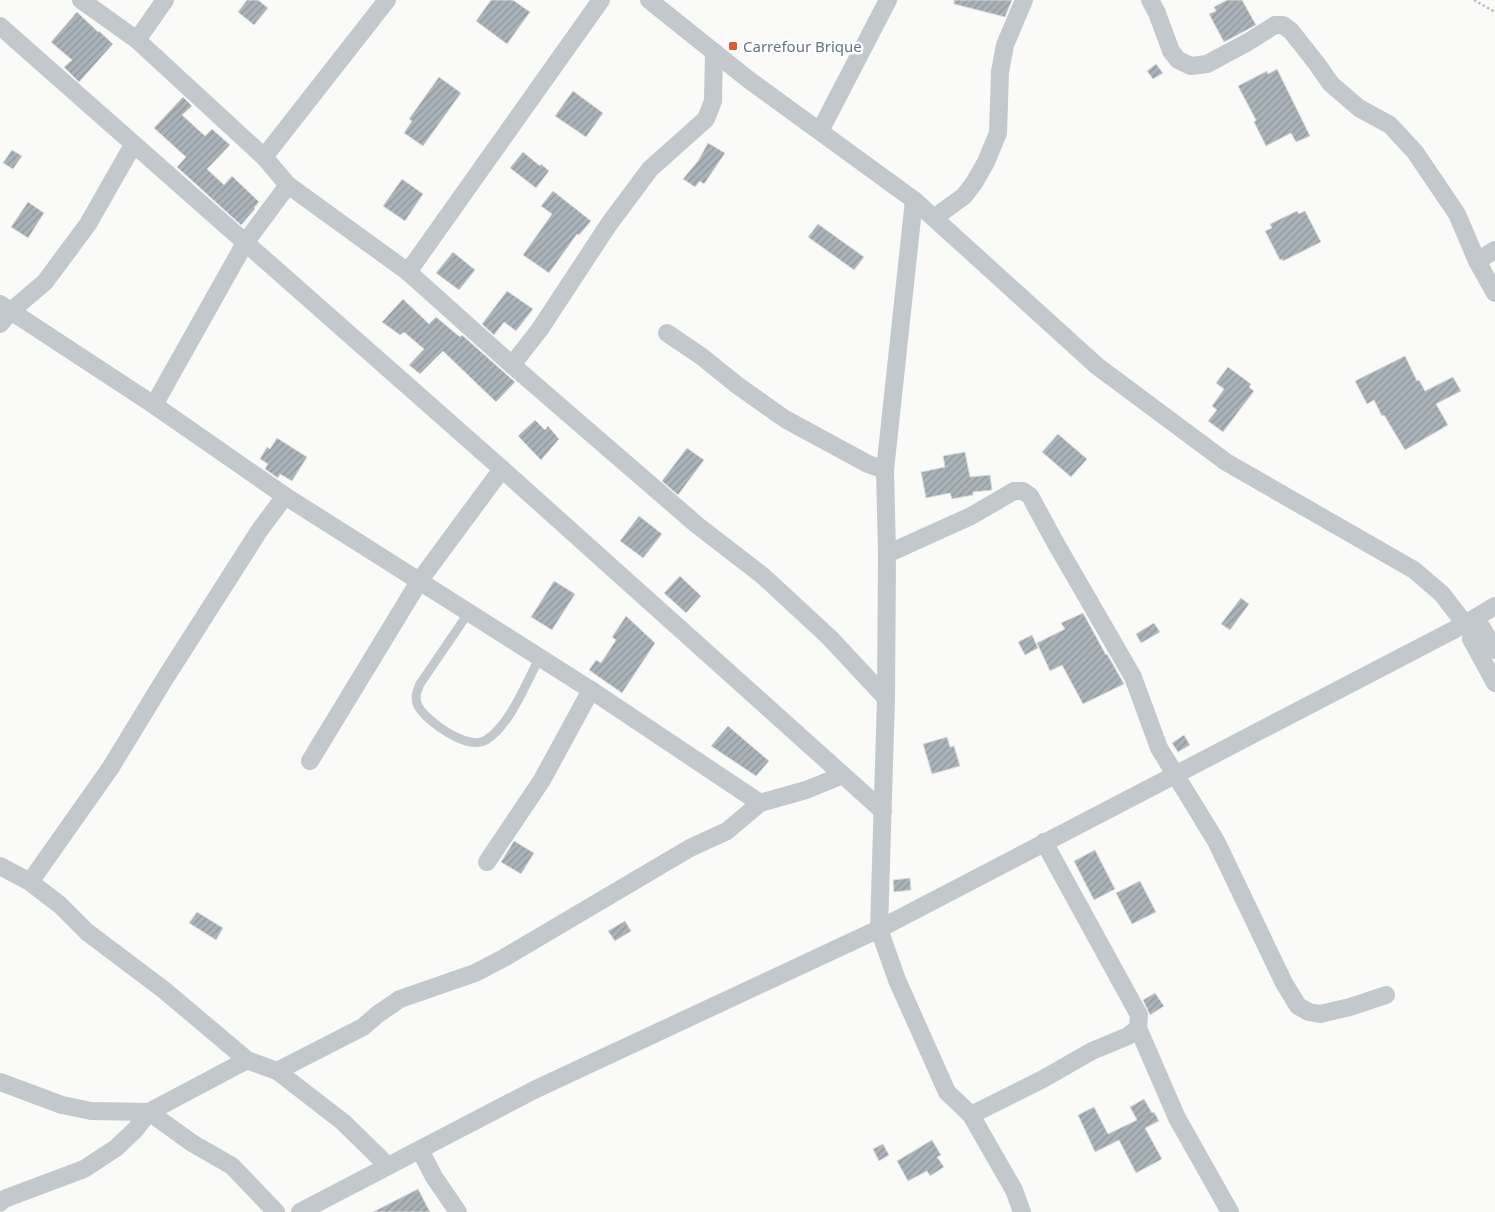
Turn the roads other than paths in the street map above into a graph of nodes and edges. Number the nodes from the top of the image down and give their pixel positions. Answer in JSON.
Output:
{"nodes":[{"id":1,"x":81,"y":0,"type":"edge"},
{"id":2,"x":166,"y":0,"type":"edge"},
{"id":3,"x":387,"y":0,"type":"edge"},
{"id":4,"x":601,"y":0,"type":"edge"},
{"id":5,"x":649,"y":0,"type":"edge"},
{"id":6,"x":888,"y":0,"type":"edge"},
{"id":7,"x":1024,"y":0,"type":"edge"},
{"id":8,"x":1150,"y":0,"type":"edge"},
{"id":9,"x":0,"y":26,"type":"edge"},
{"id":10,"x":138,"y":40,"type":"junction"},
{"id":11,"x":714,"y":52,"type":"junction"},
{"id":12,"x":820,"y":131,"type":"junction"},
{"id":13,"x":133,"y":145,"type":"junction"},
{"id":14,"x":264,"y":157,"type":"junction"},
{"id":15,"x":288,"y":185,"type":"junction"},
{"id":16,"x":914,"y":200,"type":"junction"},
{"id":17,"x":934,"y":218,"type":"junction"},
{"id":18,"x":245,"y":243,"type":"junction"},
{"id":19,"x":1495,"y":250,"type":"edge"},
{"id":20,"x":1477,"y":261,"type":"junction"},
{"id":21,"x":408,"y":272,"type":"junction"},
{"id":22,"x":1495,"y":293,"type":"edge"},
{"id":23,"x":4,"y":313,"type":"edge"},
{"id":24,"x":667,"y":333,"type":"dead end"},
{"id":25,"x":512,"y":365,"type":"junction"},
{"id":26,"x":154,"y":405,"type":"junction"},
{"id":27,"x":502,"y":469,"type":"junction"},
{"id":28,"x":886,"y":470,"type":"junction"},
{"id":29,"x":285,"y":496,"type":"junction"},
{"id":30,"x":887,"y":554,"type":"junction"},
{"id":31,"x":420,"y":580,"type":"junction"},
{"id":32,"x":1495,"y":606,"type":"edge"},
{"id":33,"x":469,"y":612,"type":"junction"},
{"id":34,"x":1474,"y":624,"type":"junction"},
{"id":35,"x":1495,"y":650,"type":"edge"},
{"id":36,"x":540,"y":657,"type":"junction"},
{"id":37,"x":1495,"y":683,"type":"edge"},
{"id":38,"x":591,"y":690,"type":"junction"},
{"id":39,"x":886,"y":698,"type":"junction"},
{"id":40,"x":310,"y":761,"type":"dead end"},
{"id":41,"x":1174,"y":774,"type":"junction"},
{"id":42,"x":843,"y":775,"type":"junction"},
{"id":43,"x":760,"y":803,"type":"junction"},
{"id":44,"x":883,"y":810,"type":"junction"},
{"id":45,"x":1044,"y":842,"type":"junction"},
{"id":46,"x":487,"y":862,"type":"dead end"},
{"id":47,"x":0,"y":866,"type":"edge"},
{"id":48,"x":30,"y":882,"type":"junction"},
{"id":49,"x":879,"y":929,"type":"junction"},
{"id":50,"x":1386,"y":995,"type":"dead end"},
{"id":51,"x":1138,"y":1028,"type":"junction"},
{"id":52,"x":247,"y":1060,"type":"junction"},
{"id":53,"x":277,"y":1071,"type":"junction"},
{"id":54,"x":0,"y":1082,"type":"edge"},
{"id":55,"x":150,"y":1112,"type":"junction"},
{"id":56,"x":971,"y":1115,"type":"junction"},
{"id":57,"x":420,"y":1150,"type":"junction"},
{"id":58,"x":388,"y":1166,"type":"junction"},
{"id":59,"x":1,"y":1200,"type":"edge"},
{"id":60,"x":276,"y":1212,"type":"edge"},
{"id":61,"x":300,"y":1212,"type":"edge"},
{"id":62,"x":458,"y":1212,"type":"edge"},
{"id":63,"x":1022,"y":1212,"type":"edge"},
{"id":64,"x":1230,"y":1212,"type":"edge"}],
"edges":[{"from":1,"to":10,"type":"street"},
{"from":2,"to":10,"type":"street"},
{"from":3,"to":14,"type":"street"},
{"from":4,"to":21,"type":"street"},
{"from":5,"to":11,"type":"street"},
{"from":6,"to":12,"type":"street"},
{"from":7,"to":17,"type":"street"},
{"from":8,"to":20,"type":"street"},
{"from":9,"to":13,"type":"street"},
{"from":10,"to":14,"type":"street"},
{"from":11,"to":12,"type":"street"},
{"from":11,"to":25,"type":"street"},
{"from":12,"to":16,"type":"street"},
{"from":13,"to":18,"type":"street"},
{"from":13,"to":23,"type":"street"},
{"from":14,"to":15,"type":"street"},
{"from":15,"to":18,"type":"street"},
{"from":15,"to":21,"type":"street"},
{"from":16,"to":17,"type":"street"},
{"from":16,"to":28,"type":"street"},
{"from":17,"to":34,"type":"street"},
{"from":18,"to":26,"type":"street"},
{"from":18,"to":27,"type":"street"},
{"from":19,"to":20,"type":"street"},
{"from":20,"to":22,"type":"street"},
{"from":21,"to":25,"type":"street"},
{"from":23,"to":26,"type":"street"},
{"from":24,"to":28,"type":"street"},
{"from":25,"to":39,"type":"street"},
{"from":26,"to":29,"type":"street"},
{"from":27,"to":31,"type":"street"},
{"from":27,"to":42,"type":"street"},
{"from":28,"to":30,"type":"street"},
{"from":29,"to":31,"type":"street"},
{"from":29,"to":48,"type":"street"},
{"from":30,"to":39,"type":"street"},
{"from":30,"to":41,"type":"street"},
{"from":31,"to":33,"type":"street"},
{"from":31,"to":40,"type":"street"},
{"from":32,"to":34,"type":"street"},
{"from":33,"to":36,"type":"street"},
{"from":33,"to":36,"type":"lane"},
{"from":34,"to":35,"type":"street"},
{"from":34,"to":37,"type":"street"},
{"from":34,"to":41,"type":"street"},
{"from":36,"to":38,"type":"street"},
{"from":38,"to":43,"type":"street"},
{"from":38,"to":46,"type":"street"},
{"from":39,"to":44,"type":"street"},
{"from":41,"to":45,"type":"street"},
{"from":41,"to":50,"type":"street"},
{"from":42,"to":43,"type":"street"},
{"from":42,"to":44,"type":"street"},
{"from":43,"to":53,"type":"street"},
{"from":44,"to":49,"type":"street"},
{"from":45,"to":49,"type":"street"},
{"from":45,"to":51,"type":"street"},
{"from":47,"to":48,"type":"street"},
{"from":48,"to":52,"type":"street"},
{"from":49,"to":56,"type":"street"},
{"from":49,"to":57,"type":"street"},
{"from":51,"to":56,"type":"street"},
{"from":51,"to":64,"type":"street"},
{"from":52,"to":53,"type":"street"},
{"from":52,"to":55,"type":"street"},
{"from":53,"to":58,"type":"street"},
{"from":54,"to":55,"type":"street"},
{"from":55,"to":59,"type":"street"},
{"from":55,"to":60,"type":"street"},
{"from":56,"to":63,"type":"street"},
{"from":57,"to":58,"type":"street"},
{"from":57,"to":62,"type":"street"},
{"from":58,"to":61,"type":"street"}]}
